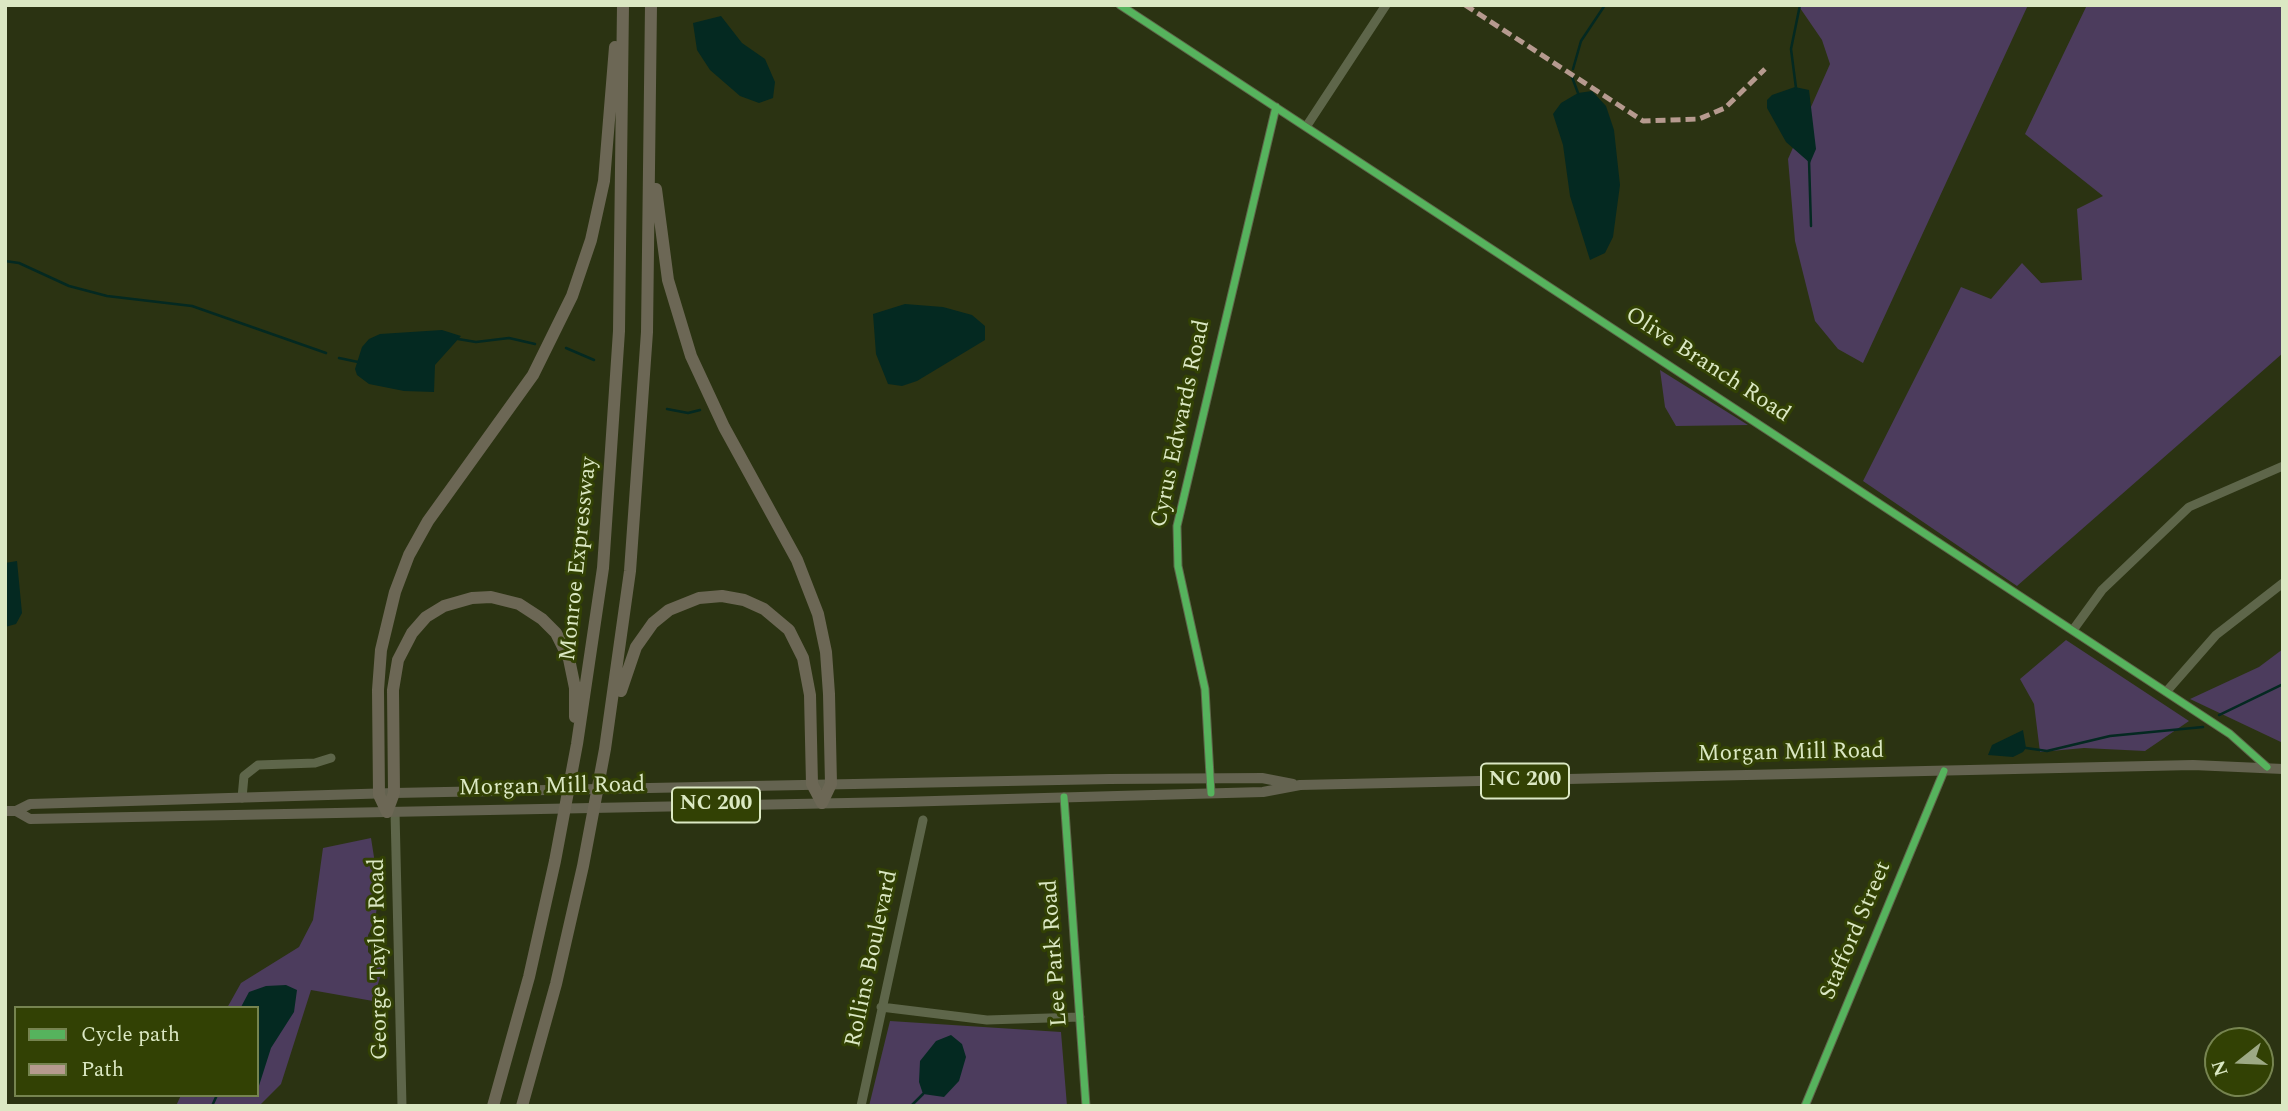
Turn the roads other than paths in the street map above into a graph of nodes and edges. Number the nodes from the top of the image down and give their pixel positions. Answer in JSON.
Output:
{"nodes":[{"id":1,"x":621,"y":5,"type":"edge"},
{"id":2,"x":651,"y":5,"type":"edge"},
{"id":3,"x":1120,"y":5,"type":"edge"},
{"id":4,"x":1386,"y":5,"type":"edge"},
{"id":5,"x":650,"y":104,"type":"junction"},
{"id":6,"x":1276,"y":107,"type":"junction"},
{"id":7,"x":1306,"y":127,"type":"junction"},
{"id":8,"x":2283,"y":466,"type":"edge"},
{"id":9,"x":2283,"y":583,"type":"edge"},
{"id":10,"x":2073,"y":630,"type":"junction"},
{"id":11,"x":2166,"y":692,"type":"junction"},
{"id":12,"x":605,"y":749,"type":"junction"},
{"id":13,"x":331,"y":758,"type":"dead end"},
{"id":14,"x":2267,"y":767,"type":"junction"},
{"id":15,"x":2283,"y":769,"type":"edge"},
{"id":16,"x":1944,"y":771,"type":"junction"},
{"id":17,"x":572,"y":773,"type":"junction"},
{"id":18,"x":1210,"y":779,"type":"junction"},
{"id":19,"x":812,"y":784,"type":"junction"},
{"id":20,"x":831,"y":784,"type":"junction"},
{"id":21,"x":1300,"y":785,"type":"junction"},
{"id":22,"x":394,"y":793,"type":"junction"},
{"id":23,"x":1211,"y":793,"type":"junction"},
{"id":24,"x":379,"y":795,"type":"junction"},
{"id":25,"x":1064,"y":797,"type":"junction"},
{"id":26,"x":242,"y":798,"type":"junction"},
{"id":27,"x":822,"y":803,"type":"junction"},
{"id":28,"x":11,"y":811,"type":"edge"},
{"id":29,"x":391,"y":812,"type":"junction"},
{"id":30,"x":923,"y":820,"type":"dead end"},
{"id":31,"x":881,"y":1007,"type":"junction"},
{"id":32,"x":1080,"y":1017,"type":"junction"},
{"id":33,"x":402,"y":1106,"type":"edge"},
{"id":34,"x":493,"y":1106,"type":"edge"},
{"id":35,"x":522,"y":1106,"type":"edge"},
{"id":36,"x":861,"y":1106,"type":"edge"},
{"id":37,"x":1086,"y":1106,"type":"edge"},
{"id":38,"x":1805,"y":1106,"type":"edge"}],
"edges":[{"from":1,"to":17,"type":"highway","name":"Monroe Expressway"},
{"from":1,"to":24,"type":"highway"},
{"from":2,"to":5,"type":"highway"},
{"from":3,"to":6,"type":"street","name":"Olive Branch Road"},
{"from":4,"to":7,"type":"street"},
{"from":5,"to":12,"type":"highway"},
{"from":5,"to":20,"type":"highway"},
{"from":6,"to":7,"type":"street","name":"Olive Branch Road"},
{"from":6,"to":18,"type":"street","name":"Cyrus Edwards Road"},
{"from":7,"to":10,"type":"street","name":"Olive Branch Road"},
{"from":8,"to":10,"type":"street"},
{"from":9,"to":11,"type":"street"},
{"from":10,"to":11,"type":"street","name":"Olive Branch Road"},
{"from":11,"to":14,"type":"street","name":"Olive Branch Road"},
{"from":12,"to":19,"type":"highway"},
{"from":12,"to":35,"type":"highway"},
{"from":13,"to":26,"type":"street"},
{"from":14,"to":15,"type":"main road","name":"Morgan Mill Road","number":"NC 200"},
{"from":14,"to":16,"type":"main road","name":"Morgan Mill Road","number":"NC 200"},
{"from":16,"to":21,"type":"main road","name":"Morgan Mill Road","number":"NC 200"},
{"from":16,"to":38,"type":"street","name":"Stafford Street"},
{"from":17,"to":22,"type":"highway"},
{"from":17,"to":34,"type":"highway","name":"Monroe Expressway"},
{"from":18,"to":20,"type":"main road","name":"Morgan Mill Road","number":"NC 200"},
{"from":18,"to":21,"type":"main road","name":"Morgan Mill Road","number":"NC 200"},
{"from":18,"to":23,"type":"street","name":"Cyrus Edwards Road"},
{"from":19,"to":20,"type":"main road","name":"Morgan Mill Road","number":"NC 200"},
{"from":19,"to":22,"type":"main road","name":"Morgan Mill Road","number":"NC 200"},
{"from":19,"to":27,"type":"highway"},
{"from":20,"to":27,"type":"highway"},
{"from":21,"to":23,"type":"main road","name":"Morgan Mill Road","number":"NC 200"},
{"from":22,"to":24,"type":"main road","name":"Morgan Mill Road","number":"NC 200"},
{"from":22,"to":29,"type":"highway"},
{"from":23,"to":25,"type":"main road","name":"Morgan Mill Road","number":"NC 200"},
{"from":24,"to":26,"type":"main road","name":"Morgan Mill Road","number":"NC 200"},
{"from":24,"to":29,"type":"highway"},
{"from":25,"to":27,"type":"main road","name":"Morgan Mill Road","number":"NC 200"},
{"from":25,"to":32,"type":"street","name":"Lee Park Road"},
{"from":26,"to":28,"type":"main road","name":"Morgan Mill Road","number":"NC 200"},
{"from":27,"to":29,"type":"main road","name":"Morgan Mill Road","number":"NC 200"},
{"from":28,"to":29,"type":"main road","name":"Morgan Mill Road","number":"NC 200"},
{"from":29,"to":33,"type":"street","name":"George Taylor Road"},
{"from":30,"to":31,"type":"street","name":"Rollins Boulevard"},
{"from":31,"to":32,"type":"street"},
{"from":31,"to":36,"type":"street","name":"Rollins Boulevard"},
{"from":32,"to":37,"type":"street","name":"Lee Park Road"}]}
